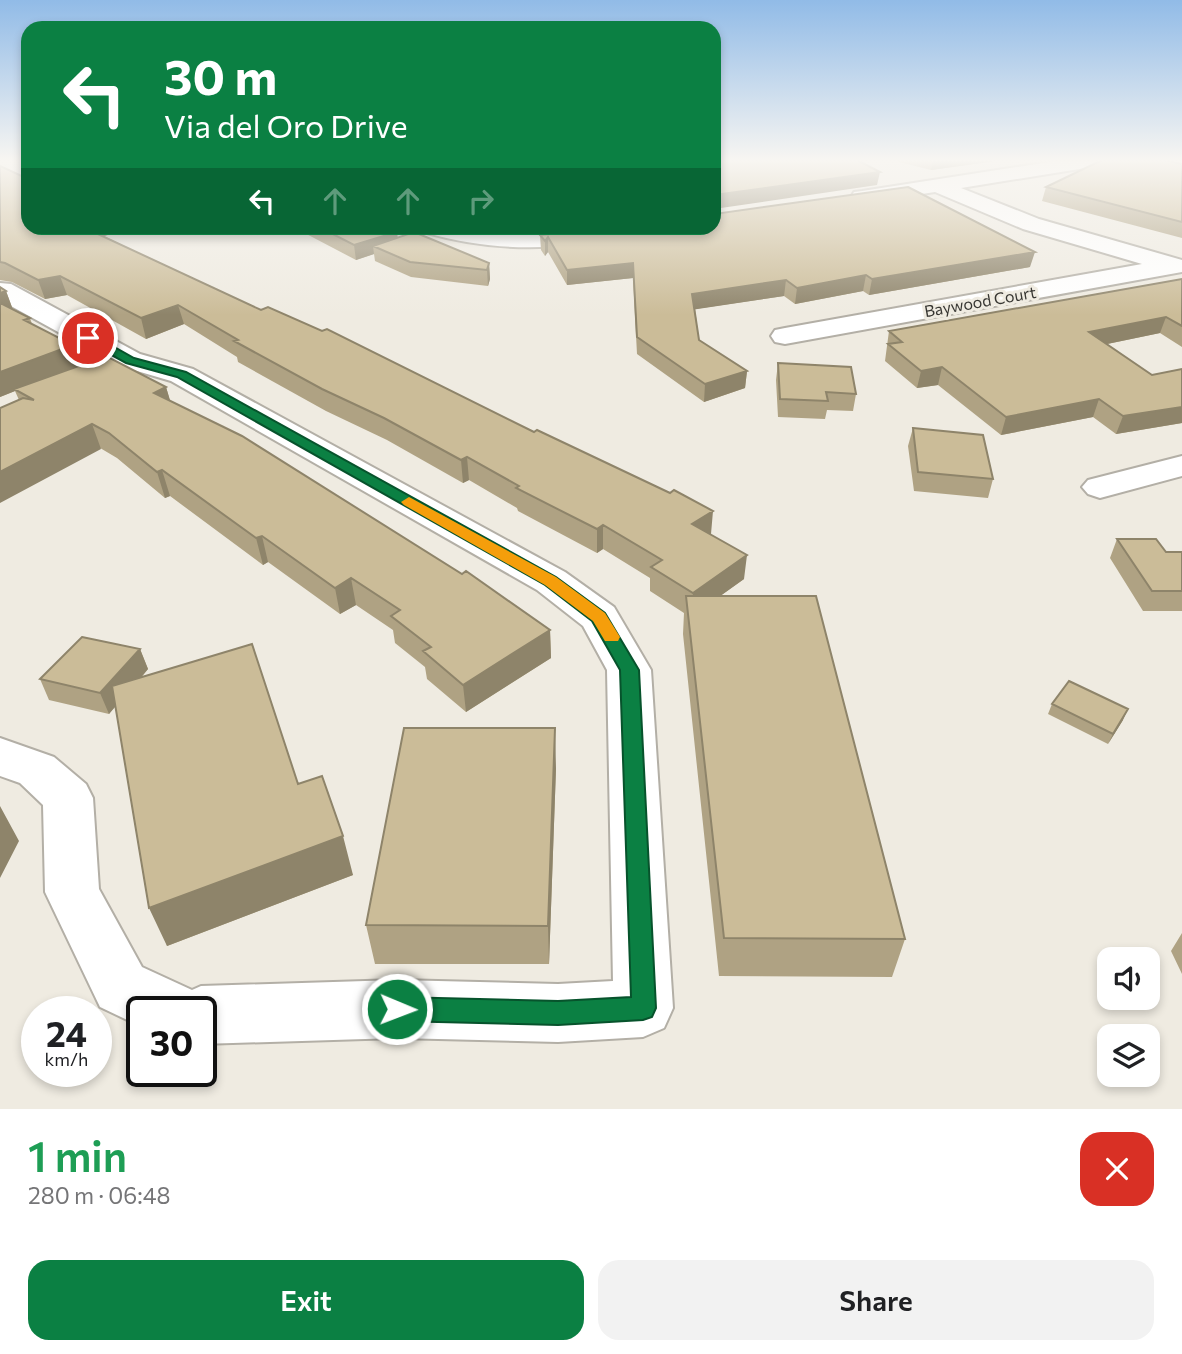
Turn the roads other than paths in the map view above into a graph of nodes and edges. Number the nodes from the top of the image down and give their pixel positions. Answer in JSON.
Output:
{"nodes":[{"id":1,"x":1001,"y":212,"type":"edge"},
{"id":2,"x":460,"y":235,"type":"edge"},
{"id":3,"x":603,"y":235,"type":"edge"},
{"id":4,"x":1179,"y":267,"type":"edge"},
{"id":5,"x":2,"y":290,"type":"edge"},
{"id":6,"x":785,"y":336,"type":"dead end"},
{"id":7,"x":130,"y":360,"type":"junction"},
{"id":8,"x":91,"y":375,"type":"edge"},
{"id":9,"x":1182,"y":466,"type":"edge"},
{"id":10,"x":1100,"y":487,"type":"dead end"},
{"id":11,"x":0,"y":755,"type":"edge"},
{"id":12,"x":140,"y":996,"type":"edge"},
{"id":13,"x":217,"y":1015,"type":"edge"}],
"edges":[{"from":1,"to":4,"type":"street"},
{"from":2,"to":3,"type":"street"},
{"from":4,"to":6,"type":"street","name":"Baywood Court"},
{"from":5,"to":7,"type":"street"},
{"from":7,"to":8,"type":"street"},
{"from":7,"to":13,"type":"street"},
{"from":9,"to":10,"type":"street"},
{"from":11,"to":12,"type":"street"}]}
